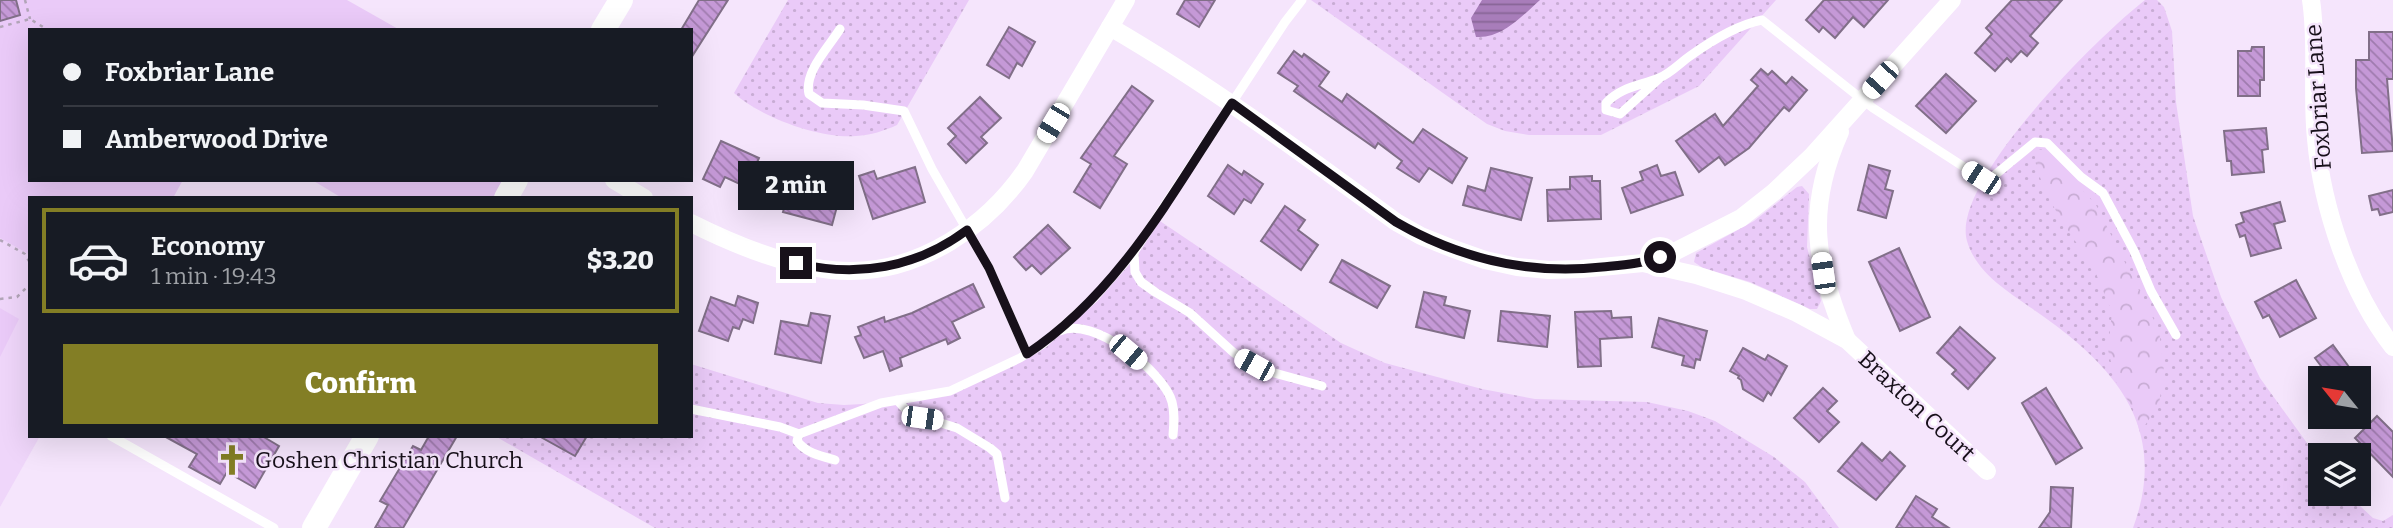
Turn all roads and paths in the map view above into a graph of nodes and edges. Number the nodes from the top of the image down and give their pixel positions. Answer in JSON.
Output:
{"nodes":[{"id":1,"x":25,"y":0,"type":"edge"},
{"id":2,"x":621,"y":0,"type":"edge"},
{"id":3,"x":1126,"y":0,"type":"edge"},
{"id":4,"x":1303,"y":0,"type":"edge"},
{"id":5,"x":1952,"y":0,"type":"edge"},
{"id":6,"x":2311,"y":0,"type":"edge"},
{"id":7,"x":30,"y":19,"type":"junction"},
{"id":8,"x":0,"y":27,"type":"edge"},
{"id":9,"x":1110,"y":27,"type":"junction"},
{"id":10,"x":45,"y":28,"type":"edge"},
{"id":11,"x":604,"y":28,"type":"edge"},
{"id":12,"x":840,"y":29,"type":"dead end"},
{"id":13,"x":1660,"y":78,"type":"junction"},
{"id":14,"x":1862,"y":99,"type":"junction"},
{"id":15,"x":1232,"y":103,"type":"junction"},
{"id":16,"x":1848,"y":115,"type":"junction"},
{"id":17,"x":617,"y":182,"type":"edge"},
{"id":18,"x":641,"y":196,"type":"edge"},
{"id":19,"x":693,"y":224,"type":"edge"},
{"id":20,"x":967,"y":230,"type":"junction"},
{"id":21,"x":0,"y":240,"type":"edge"},
{"id":22,"x":1134,"y":252,"type":"junction"},
{"id":23,"x":28,"y":260,"type":"edge"},
{"id":24,"x":1643,"y":263,"type":"junction"},
{"id":25,"x":28,"y":286,"type":"edge"},
{"id":26,"x":0,"y":299,"type":"edge"},
{"id":27,"x":2176,"y":335,"type":"dead end"},
{"id":28,"x":1052,"y":336,"type":"junction"},
{"id":29,"x":1847,"y":340,"type":"junction"},
{"id":30,"x":2393,"y":347,"type":"edge"},
{"id":31,"x":1027,"y":354,"type":"junction"},
{"id":32,"x":1322,"y":386,"type":"dead end"},
{"id":33,"x":897,"y":400,"type":"junction"},
{"id":34,"x":693,"y":409,"type":"edge"},
{"id":35,"x":799,"y":434,"type":"junction"},
{"id":36,"x":1173,"y":435,"type":"dead end"},
{"id":37,"x":115,"y":438,"type":"edge"},
{"id":38,"x":367,"y":438,"type":"edge"},
{"id":39,"x":835,"y":460,"type":"dead end"},
{"id":40,"x":1987,"y":471,"type":"dead end"},
{"id":41,"x":1005,"y":498,"type":"dead end"},
{"id":42,"x":274,"y":528,"type":"edge"},
{"id":43,"x":314,"y":528,"type":"edge"}],
"edges":[{"from":1,"to":7,"type":"path"},
{"from":2,"to":11,"type":"street"},
{"from":3,"to":9,"type":"street"},
{"from":4,"to":15,"type":"lane"},
{"from":5,"to":14,"type":"street"},
{"from":6,"to":30,"type":"street","name":"Foxbriar Lane"},
{"from":7,"to":8,"type":"path"},
{"from":7,"to":10,"type":"path"},
{"from":9,"to":15,"type":"street"},
{"from":9,"to":20,"type":"street"},
{"from":12,"to":20,"type":"lane"},
{"from":13,"to":13,"type":"lane"},
{"from":13,"to":14,"type":"lane"},
{"from":14,"to":16,"type":"street"},
{"from":14,"to":27,"type":"lane"},
{"from":15,"to":22,"type":"lane"},
{"from":15,"to":24,"type":"street"},
{"from":16,"to":24,"type":"street"},
{"from":16,"to":29,"type":"street","name":"Braxton Court"},
{"from":17,"to":18,"type":"street"},
{"from":19,"to":20,"type":"street"},
{"from":20,"to":31,"type":"lane"},
{"from":21,"to":23,"type":"path"},
{"from":22,"to":28,"type":"lane"},
{"from":22,"to":32,"type":"lane"},
{"from":24,"to":29,"type":"street","name":"Braxton Court"},
{"from":25,"to":26,"type":"path"},
{"from":28,"to":31,"type":"lane"},
{"from":28,"to":36,"type":"lane"},
{"from":29,"to":40,"type":"street","name":"Braxton Court"},
{"from":31,"to":33,"type":"lane"},
{"from":33,"to":35,"type":"lane"},
{"from":33,"to":41,"type":"lane"},
{"from":34,"to":35,"type":"lane"},
{"from":35,"to":39,"type":"lane"},
{"from":37,"to":42,"type":"lane"},
{"from":38,"to":43,"type":"street"}]}
